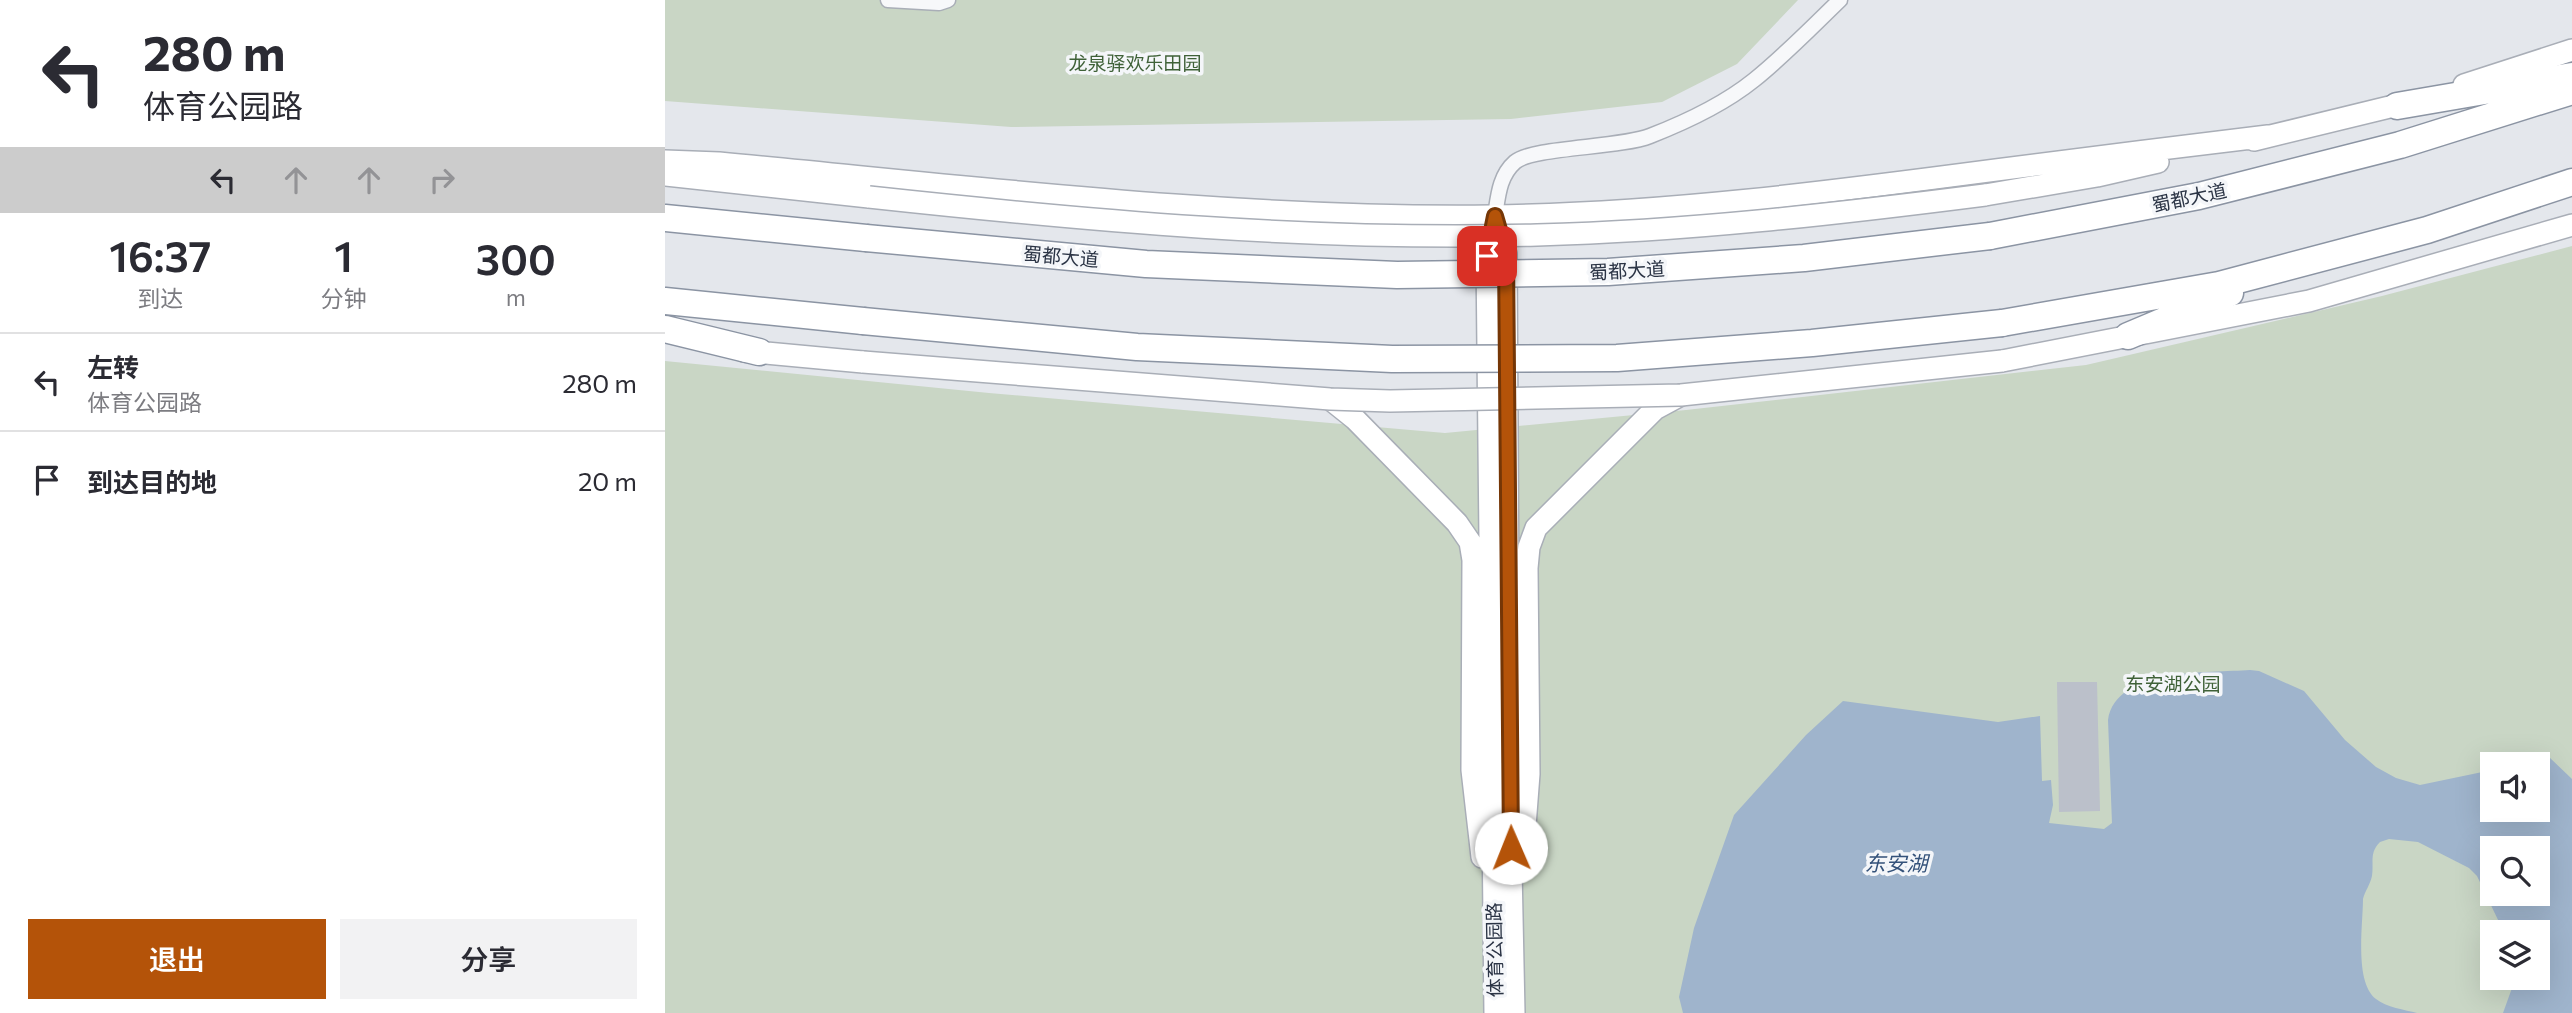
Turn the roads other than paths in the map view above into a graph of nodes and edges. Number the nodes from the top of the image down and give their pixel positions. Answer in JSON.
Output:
{"nodes":[{"id":1,"x":888,"y":0,"type":"edge"},
{"id":2,"x":948,"y":0,"type":"edge"},
{"id":3,"x":1840,"y":0,"type":"edge"},
{"id":4,"x":2572,"y":50,"type":"edge"},
{"id":5,"x":2572,"y":76,"type":"edge"},
{"id":6,"x":2572,"y":90,"type":"edge"},
{"id":7,"x":2397,"y":106,"type":"junction"},
{"id":8,"x":2268,"y":136,"type":"junction"},
{"id":9,"x":665,"y":161,"type":"edge"},
{"id":10,"x":665,"y":175,"type":"edge"},
{"id":11,"x":2572,"y":182,"type":"edge"},
{"id":12,"x":1495,"y":216,"type":"junction"},
{"id":13,"x":665,"y":218,"type":"edge"},
{"id":14,"x":2572,"y":225,"type":"edge"},
{"id":15,"x":2551,"y":232,"type":"junction"},
{"id":16,"x":2572,"y":243,"type":"edge"},
{"id":17,"x":2300,"y":263,"type":"junction"},
{"id":18,"x":665,"y":301,"type":"edge"},
{"id":19,"x":665,"y":329,"type":"edge"},
{"id":20,"x":2128,"y":336,"type":"junction"},
{"id":21,"x":665,"y":343,"type":"edge"},
{"id":22,"x":759,"y":352,"type":"junction"},
{"id":23,"x":1681,"y":395,"type":"junction"},
{"id":24,"x":1330,"y":399,"type":"junction"},
{"id":25,"x":1503,"y":972,"type":"junction"},
{"id":26,"x":1495,"y":1013,"type":"edge"},
{"id":27,"x":1514,"y":1013,"type":"edge"}],
"edges":[{"from":1,"to":2,"type":"street"},
{"from":3,"to":12,"type":"street"},
{"from":4,"to":7,"type":"main road"},
{"from":5,"to":7,"type":"highway"},
{"from":6,"to":13,"type":"highway","name":"蜀都大道","bridge":true},
{"from":7,"to":8,"type":"main road"},
{"from":8,"to":10,"type":"main road","bridge":true},
{"from":8,"to":12,"type":"main road"},
{"from":9,"to":12,"type":"main road"},
{"from":11,"to":17,"type":"highway"},
{"from":12,"to":25,"type":"main road","name":"体育公园路"},
{"from":14,"to":15,"type":"main road"},
{"from":15,"to":16,"type":"main road"},
{"from":15,"to":20,"type":"main road"},
{"from":17,"to":18,"type":"highway","bridge":true},
{"from":17,"to":20,"type":"highway"},
{"from":19,"to":22,"type":"highway"},
{"from":20,"to":23,"type":"main road","bridge":true},
{"from":21,"to":22,"type":"main road"},
{"from":22,"to":24,"type":"main road","bridge":true},
{"from":23,"to":24,"type":"main road","bridge":true},
{"from":23,"to":25,"type":"main road"},
{"from":24,"to":25,"type":"main road"},
{"from":25,"to":26,"type":"main road","name":"体育公园路"},
{"from":25,"to":27,"type":"main road","name":"体育公园路"}]}
